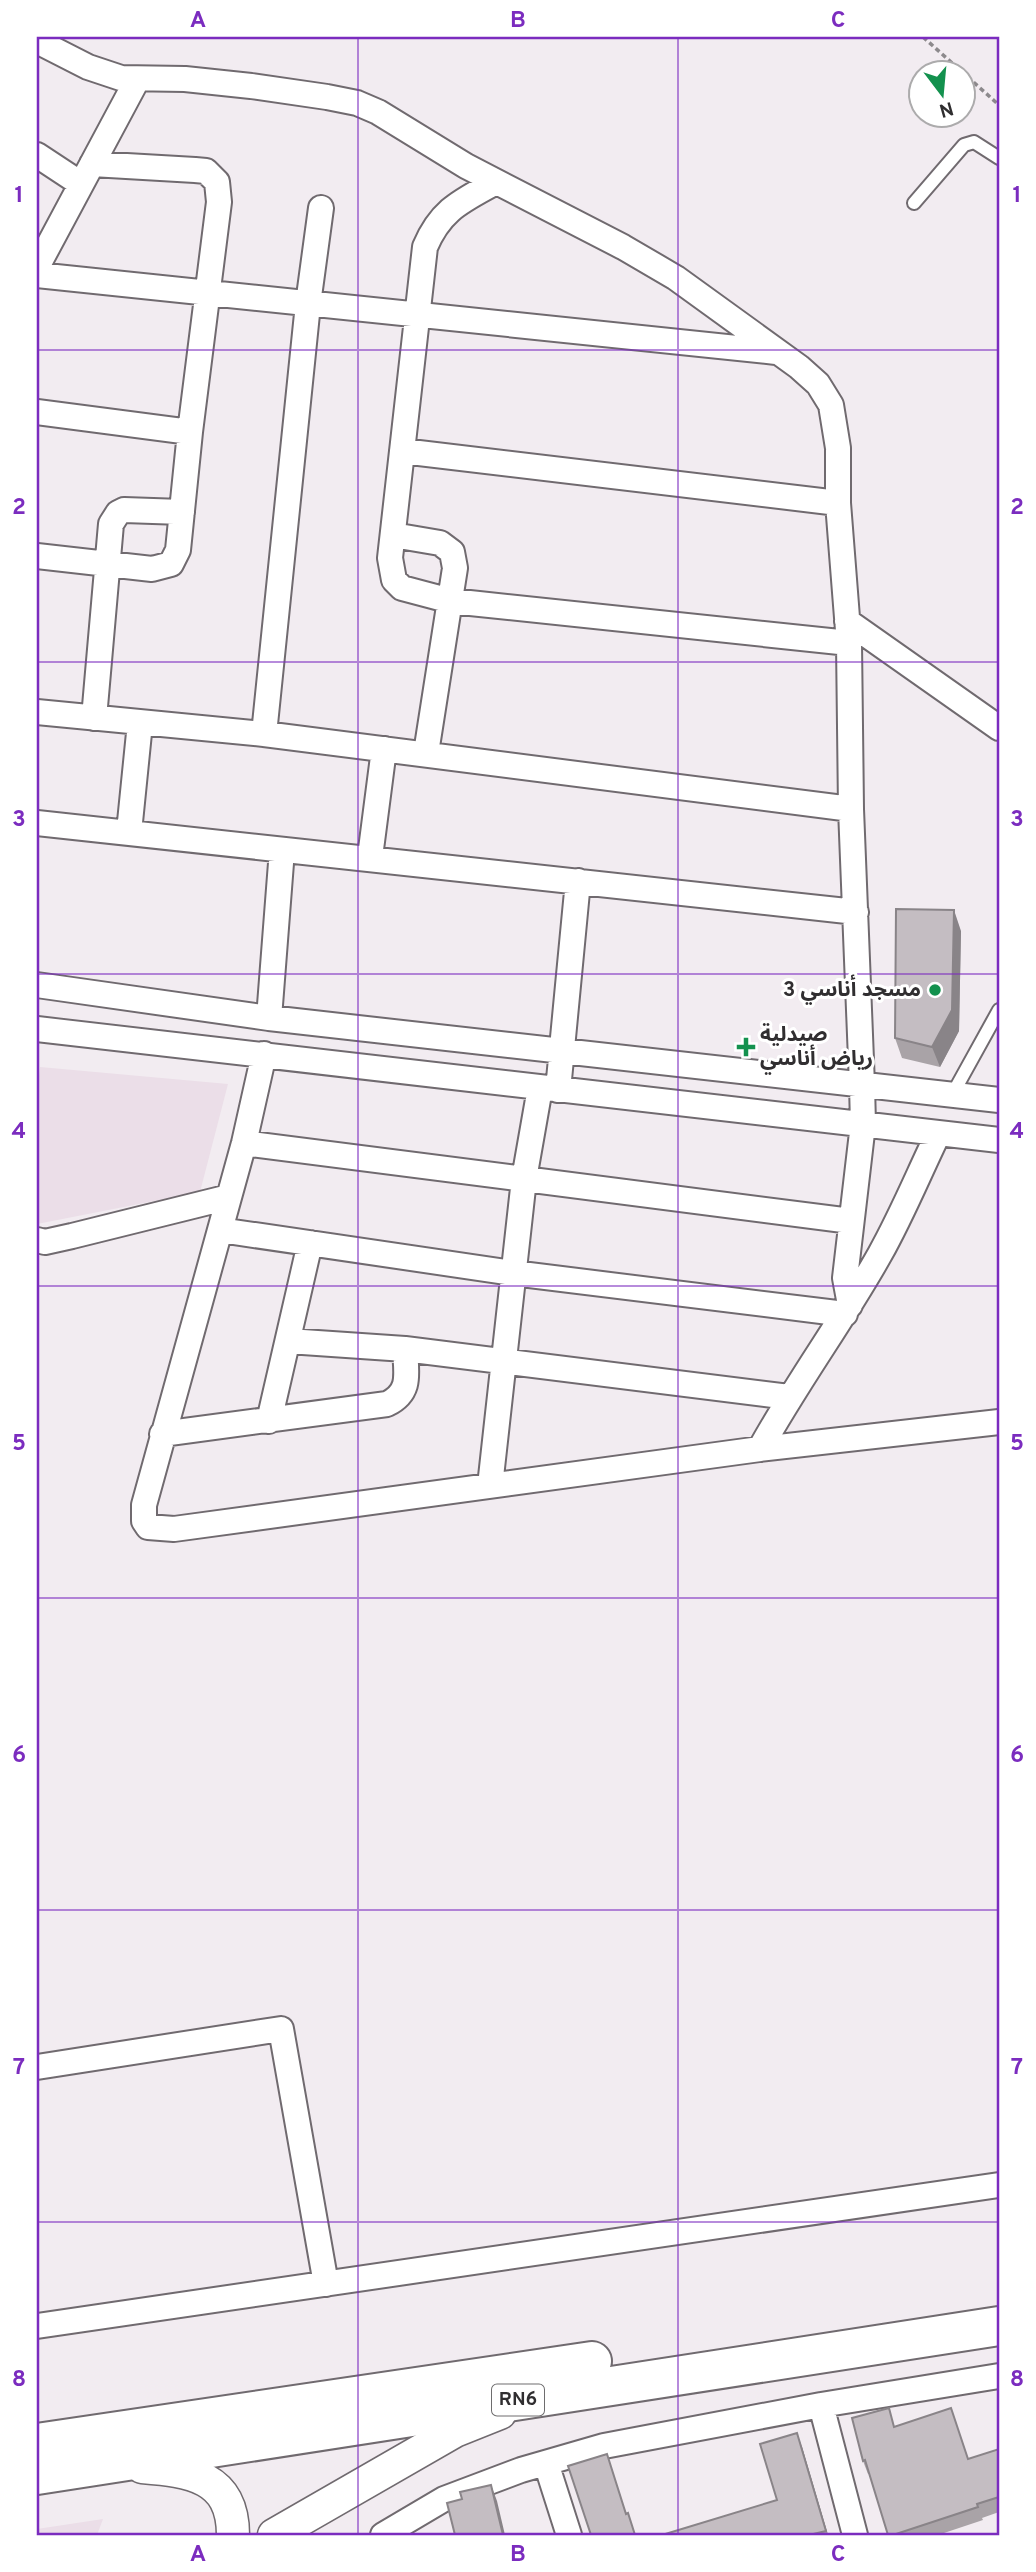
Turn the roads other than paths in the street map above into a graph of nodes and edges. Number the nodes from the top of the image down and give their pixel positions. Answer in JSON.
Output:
{"nodes":[{"id":1,"x":37,"y":41,"type":"edge"},
{"id":2,"x":137,"y":80,"type":"junction"},
{"id":3,"x":37,"y":155,"type":"edge"},
{"id":4,"x":999,"y":158,"type":"edge"},
{"id":5,"x":86,"y":174,"type":"junction"},
{"id":6,"x":496,"y":182,"type":"junction"},
{"id":7,"x":914,"y":203,"type":"dead end"},
{"id":8,"x":321,"y":208,"type":"dead end"},
{"id":9,"x":37,"y":267,"type":"edge"},
{"id":10,"x":37,"y":275,"type":"edge"},
{"id":11,"x":207,"y":292,"type":"junction"},
{"id":12,"x":308,"y":304,"type":"junction"},
{"id":13,"x":416,"y":314,"type":"junction"},
{"id":14,"x":776,"y":352,"type":"junction"},
{"id":15,"x":37,"y":412,"type":"edge"},
{"id":16,"x":190,"y":432,"type":"junction"},
{"id":17,"x":402,"y":451,"type":"junction"},
{"id":18,"x":838,"y":503,"type":"junction"},
{"id":19,"x":182,"y":512,"type":"junction"},
{"id":20,"x":393,"y":535,"type":"junction"},
{"id":21,"x":37,"y":556,"type":"edge"},
{"id":22,"x":107,"y":565,"type":"junction"},
{"id":23,"x":451,"y":601,"type":"junction"},
{"id":24,"x":848,"y":632,"type":"junction"},
{"id":25,"x":37,"y":712,"type":"edge"},
{"id":26,"x":94,"y":718,"type":"junction"},
{"id":27,"x":140,"y":723,"type":"junction"},
{"id":28,"x":999,"y":728,"type":"edge"},
{"id":29,"x":264,"y":734,"type":"junction"},
{"id":30,"x":384,"y":749,"type":"junction"},
{"id":31,"x":426,"y":753,"type":"junction"},
{"id":32,"x":851,"y":809,"type":"junction"},
{"id":33,"x":37,"y":823,"type":"edge"},
{"id":34,"x":129,"y":832,"type":"junction"},
{"id":35,"x":282,"y":850,"type":"junction"},
{"id":36,"x":370,"y":857,"type":"junction"},
{"id":37,"x":578,"y":881,"type":"junction"},
{"id":38,"x":856,"y":912,"type":"junction"},
{"id":39,"x":37,"y":985,"type":"edge"},
{"id":40,"x":999,"y":1010,"type":"edge"},
{"id":41,"x":235,"y":1013,"type":"junction"},
{"id":42,"x":269,"y":1018,"type":"junction"},
{"id":43,"x":37,"y":1029,"type":"edge"},
{"id":44,"x":231,"y":1051,"type":"junction"},
{"id":45,"x":561,"y":1051,"type":"junction"},
{"id":46,"x":264,"y":1054,"type":"junction"},
{"id":47,"x":862,"y":1085,"type":"junction"},
{"id":48,"x":549,"y":1089,"type":"junction"},
{"id":49,"x":952,"y":1095,"type":"junction"},
{"id":50,"x":999,"y":1100,"type":"edge"},
{"id":51,"x":863,"y":1124,"type":"junction"},
{"id":52,"x":938,"y":1133,"type":"junction"},
{"id":53,"x":999,"y":1140,"type":"edge"},
{"id":54,"x":244,"y":1143,"type":"junction"},
{"id":55,"x":524,"y":1179,"type":"junction"},
{"id":56,"x":229,"y":1197,"type":"junction"},
{"id":57,"x":851,"y":1222,"type":"junction"},
{"id":58,"x":220,"y":1230,"type":"junction"},
{"id":59,"x":37,"y":1240,"type":"edge"},
{"id":60,"x":310,"y":1243,"type":"junction"},
{"id":61,"x":513,"y":1273,"type":"junction"},
{"id":62,"x":847,"y":1309,"type":"junction"},
{"id":63,"x":288,"y":1341,"type":"junction"},
{"id":64,"x":405,"y":1349,"type":"junction"},
{"id":65,"x":504,"y":1360,"type":"junction"},
{"id":66,"x":789,"y":1396,"type":"junction"},
{"id":67,"x":270,"y":1421,"type":"junction"},
{"id":68,"x":999,"y":1422,"type":"edge"},
{"id":69,"x":162,"y":1434,"type":"junction"},
{"id":70,"x":760,"y":1449,"type":"junction"},
{"id":71,"x":490,"y":1486,"type":"junction"},
{"id":72,"x":37,"y":2067,"type":"edge"},
{"id":73,"x":999,"y":2185,"type":"edge"},
{"id":74,"x":326,"y":2284,"type":"junction"},
{"id":75,"x":999,"y":2301,"type":"edge"},
{"id":76,"x":37,"y":2326,"type":"edge"},
{"id":77,"x":999,"y":2326,"type":"edge"},
{"id":78,"x":999,"y":2376,"type":"edge"},
{"id":79,"x":546,"y":2395,"type":"junction"},
{"id":80,"x":821,"y":2405,"type":"junction"},
{"id":81,"x":37,"y":2443,"type":"edge"},
{"id":82,"x":545,"y":2463,"type":"junction"},
{"id":83,"x":109,"y":2465,"type":"junction"},
{"id":84,"x":37,"y":2475,"type":"edge"},
{"id":85,"x":233,"y":2535,"type":"edge"},
{"id":86,"x":274,"y":2535,"type":"edge"},
{"id":87,"x":383,"y":2535,"type":"edge"},
{"id":88,"x":569,"y":2535,"type":"edge"},
{"id":89,"x":855,"y":2535,"type":"edge"}],
"edges":[{"from":1,"to":2,"type":"street"},
{"from":2,"to":5,"type":"street"},
{"from":2,"to":6,"type":"street"},
{"from":3,"to":5,"type":"street"},
{"from":4,"to":7,"type":"lane"},
{"from":5,"to":9,"type":"street"},
{"from":5,"to":11,"type":"street"},
{"from":6,"to":13,"type":"street"},
{"from":6,"to":14,"type":"street"},
{"from":8,"to":12,"type":"street"},
{"from":10,"to":11,"type":"street"},
{"from":11,"to":12,"type":"street"},
{"from":11,"to":16,"type":"street"},
{"from":12,"to":13,"type":"street"},
{"from":12,"to":29,"type":"street"},
{"from":13,"to":14,"type":"street"},
{"from":13,"to":17,"type":"street"},
{"from":14,"to":18,"type":"street"},
{"from":15,"to":16,"type":"street"},
{"from":16,"to":19,"type":"street"},
{"from":17,"to":18,"type":"street"},
{"from":17,"to":20,"type":"street"},
{"from":18,"to":24,"type":"street"},
{"from":19,"to":22,"type":"street"},
{"from":19,"to":22,"type":"street"},
{"from":20,"to":23,"type":"street"},
{"from":20,"to":23,"type":"street"},
{"from":21,"to":22,"type":"street"},
{"from":22,"to":26,"type":"street"},
{"from":23,"to":24,"type":"street"},
{"from":23,"to":31,"type":"street"},
{"from":24,"to":28,"type":"street"},
{"from":24,"to":32,"type":"street"},
{"from":25,"to":26,"type":"street"},
{"from":26,"to":27,"type":"street"},
{"from":27,"to":29,"type":"street"},
{"from":27,"to":34,"type":"street"},
{"from":29,"to":30,"type":"street"},
{"from":30,"to":31,"type":"street"},
{"from":30,"to":36,"type":"street"},
{"from":31,"to":32,"type":"street"},
{"from":32,"to":38,"type":"street"},
{"from":33,"to":34,"type":"street"},
{"from":34,"to":35,"type":"street"},
{"from":35,"to":36,"type":"street"},
{"from":35,"to":42,"type":"street"},
{"from":36,"to":37,"type":"street"},
{"from":37,"to":38,"type":"street"},
{"from":37,"to":45,"type":"street"},
{"from":38,"to":47,"type":"street"},
{"from":39,"to":41,"type":"street"},
{"from":40,"to":49,"type":"lane"},
{"from":41,"to":42,"type":"street"},
{"from":41,"to":44,"type":"street"},
{"from":42,"to":45,"type":"street"},
{"from":43,"to":44,"type":"street"},
{"from":44,"to":46,"type":"street"},
{"from":45,"to":47,"type":"street"},
{"from":45,"to":48,"type":"street"},
{"from":46,"to":48,"type":"street"},
{"from":46,"to":54,"type":"street"},
{"from":47,"to":49,"type":"street"},
{"from":47,"to":51,"type":"street"},
{"from":48,"to":51,"type":"street"},
{"from":48,"to":55,"type":"street"},
{"from":49,"to":50,"type":"street"},
{"from":51,"to":52,"type":"street"},
{"from":51,"to":57,"type":"street"},
{"from":52,"to":53,"type":"street"},
{"from":52,"to":62,"type":"street"},
{"from":54,"to":55,"type":"street"},
{"from":54,"to":56,"type":"street"},
{"from":55,"to":57,"type":"street"},
{"from":55,"to":61,"type":"street"},
{"from":56,"to":58,"type":"street"},
{"from":56,"to":59,"type":"street"},
{"from":57,"to":62,"type":"street"},
{"from":58,"to":60,"type":"street"},
{"from":58,"to":69,"type":"street"},
{"from":60,"to":61,"type":"street"},
{"from":60,"to":63,"type":"street"},
{"from":61,"to":62,"type":"street"},
{"from":61,"to":65,"type":"street"},
{"from":62,"to":66,"type":"street"},
{"from":63,"to":64,"type":"street"},
{"from":63,"to":67,"type":"street"},
{"from":64,"to":65,"type":"street"},
{"from":64,"to":67,"type":"street"},
{"from":65,"to":66,"type":"street"},
{"from":65,"to":71,"type":"street"},
{"from":66,"to":70,"type":"street"},
{"from":67,"to":69,"type":"street"},
{"from":68,"to":70,"type":"street"},
{"from":69,"to":71,"type":"street"},
{"from":70,"to":71,"type":"street"},
{"from":72,"to":74,"type":"street"},
{"from":73,"to":74,"type":"street"},
{"from":74,"to":76,"type":"street"},
{"from":75,"to":81,"type":"highway","number":"RN6"},
{"from":77,"to":79,"type":"highway","number":"RN6"},
{"from":78,"to":80,"type":"street"},
{"from":79,"to":83,"type":"highway","number":"RN6"},
{"from":79,"to":86,"type":"street"},
{"from":80,"to":82,"type":"street"},
{"from":80,"to":89,"type":"street"},
{"from":82,"to":87,"type":"street"},
{"from":82,"to":88,"type":"street"},
{"from":83,"to":84,"type":"highway","number":"RN6"},
{"from":83,"to":85,"type":"street"}]}
